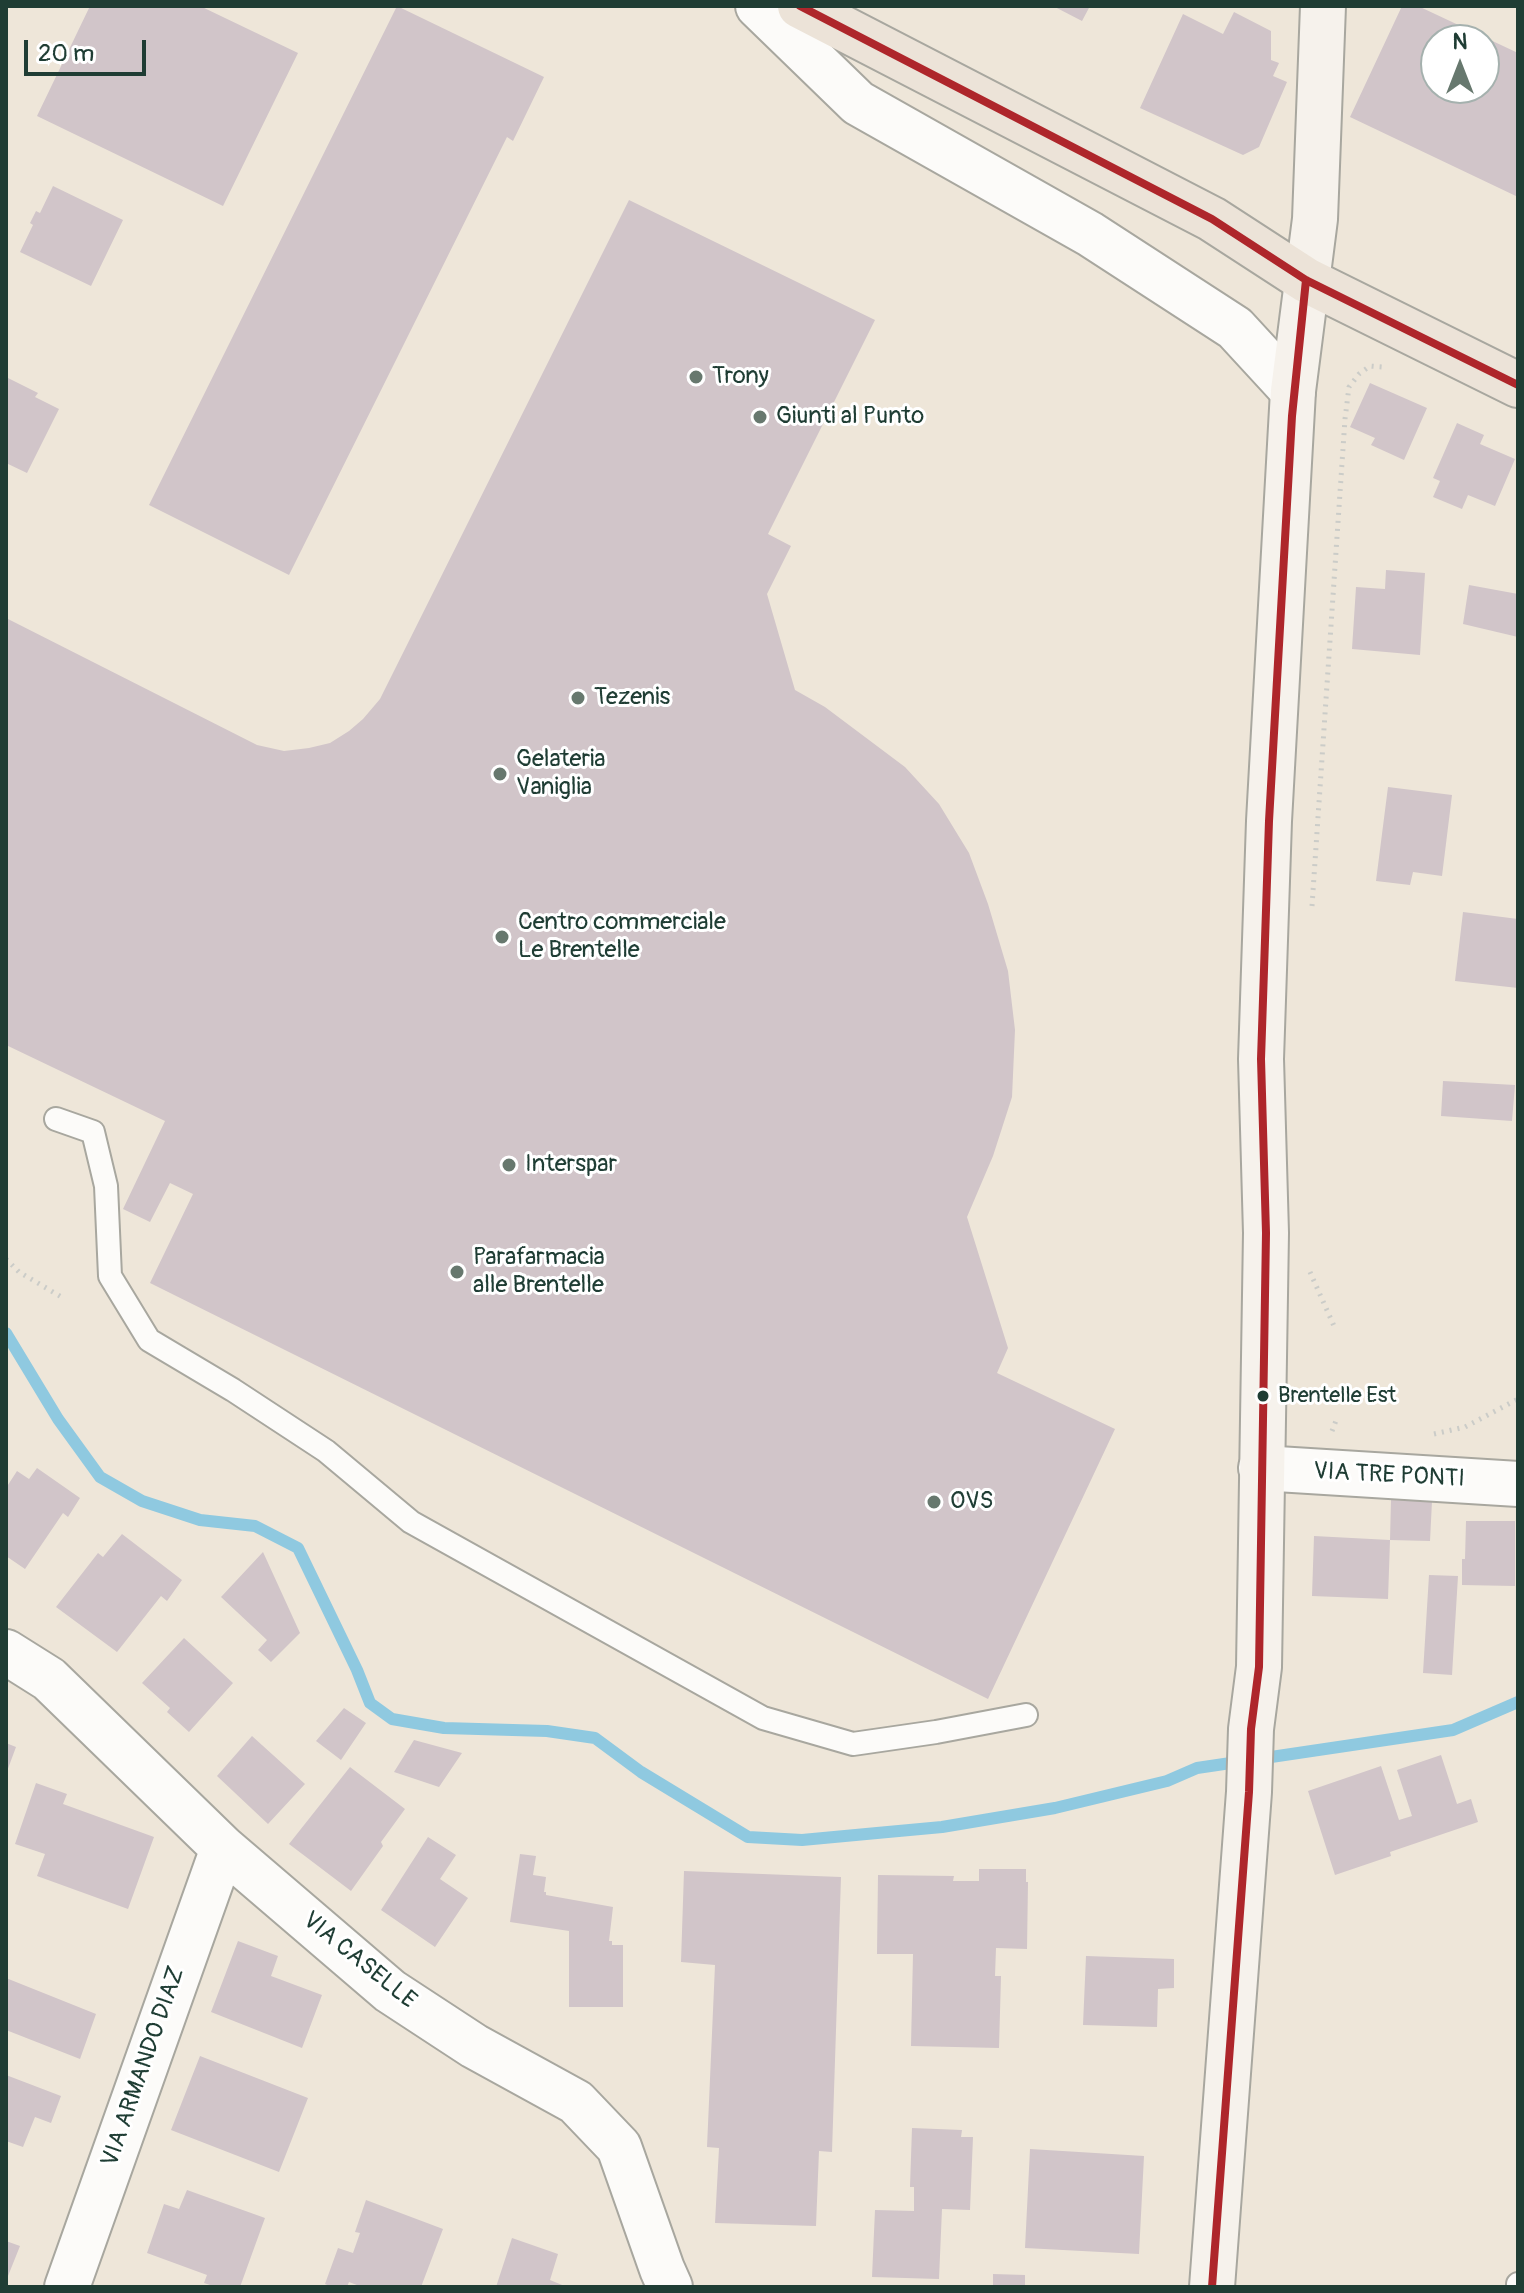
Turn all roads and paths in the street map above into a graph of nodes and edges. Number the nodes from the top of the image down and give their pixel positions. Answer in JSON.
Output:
{"nodes":[{"id":1,"x":758,"y":6,"type":"edge"},
{"id":2,"x":800,"y":6,"type":"edge"},
{"id":3,"x":1323,"y":6,"type":"edge"},
{"id":4,"x":1306,"y":280,"type":"junction"},
{"id":5,"x":1392,"y":369,"type":"dead end"},
{"id":6,"x":1518,"y":385,"type":"edge"},
{"id":7,"x":1293,"y":391,"type":"junction"},
{"id":8,"x":1312,"y":917,"type":"dead end"},
{"id":9,"x":56,"y":1119,"type":"dead end"},
{"id":10,"x":6,"y":1259,"type":"edge"},
{"id":11,"x":1306,"y":1265,"type":"dead end"},
{"id":12,"x":65,"y":1299,"type":"dead end"},
{"id":13,"x":1334,"y":1326,"type":"dead end"},
{"id":14,"x":1518,"y":1399,"type":"edge"},
{"id":15,"x":1423,"y":1436,"type":"dead end"},
{"id":16,"x":1261,"y":1468,"type":"junction"},
{"id":17,"x":1518,"y":1484,"type":"edge"},
{"id":18,"x":6,"y":1652,"type":"edge"},
{"id":19,"x":1026,"y":1715,"type":"dead end"},
{"id":20,"x":223,"y":1848,"type":"junction"},
{"id":21,"x":67,"y":2287,"type":"edge"},
{"id":22,"x":670,"y":2287,"type":"edge"},
{"id":23,"x":1212,"y":2287,"type":"edge"}],
"edges":[{"from":1,"to":7,"type":"street"},
{"from":2,"to":4,"type":"main road"},
{"from":3,"to":4,"type":"main road"},
{"from":4,"to":6,"type":"main road"},
{"from":4,"to":7,"type":"main road"},
{"from":5,"to":8,"type":"path"},
{"from":7,"to":16,"type":"main road"},
{"from":9,"to":19,"type":"lane"},
{"from":10,"to":12,"type":"path"},
{"from":11,"to":13,"type":"path"},
{"from":14,"to":15,"type":"path"},
{"from":16,"to":17,"type":"street","name":"VIA TRE PONTI"},
{"from":16,"to":23,"type":"main road"},
{"from":18,"to":20,"type":"street","name":"VIA CASELLE"},
{"from":20,"to":21,"type":"street","name":"VIA ARMANDO DIAZ"},
{"from":20,"to":22,"type":"street","name":"VIA CASELLE"}]}
